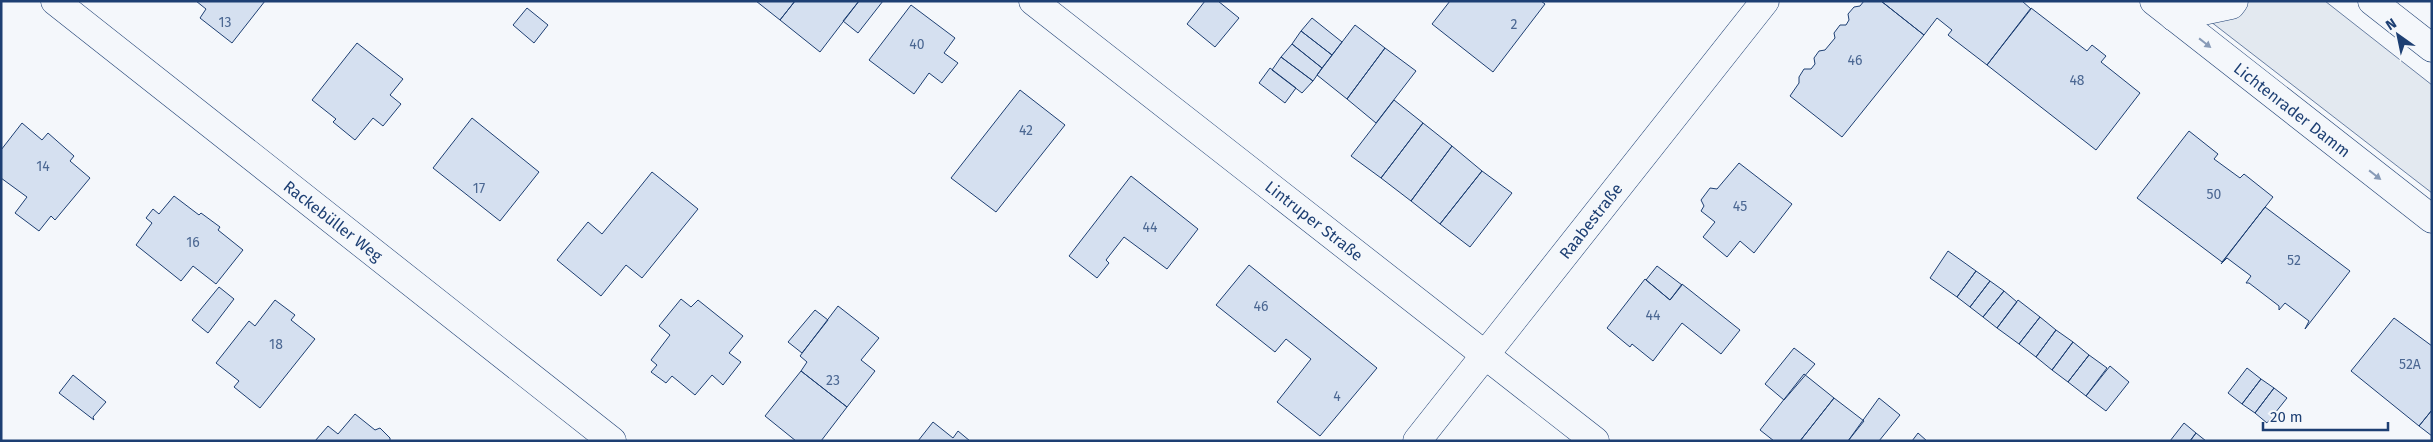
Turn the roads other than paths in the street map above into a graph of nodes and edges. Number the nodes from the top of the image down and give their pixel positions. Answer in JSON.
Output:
{"nodes":[{"id":1,"x":55,"y":1,"type":"edge"},
{"id":2,"x":1033,"y":1,"type":"edge"},
{"id":3,"x":1765,"y":1,"type":"edge"},
{"id":4,"x":2234,"y":1,"type":"edge"},
{"id":5,"x":2372,"y":1,"type":"edge"},
{"id":6,"x":2164,"y":9,"type":"edge"},
{"id":7,"x":2432,"y":48,"type":"edge"},
{"id":8,"x":2432,"y":219,"type":"edge"},
{"id":9,"x":1485,"y":355,"type":"junction"},
{"id":10,"x":612,"y":441,"type":"edge"},
{"id":11,"x":1417,"y":441,"type":"edge"},
{"id":12,"x":1595,"y":441,"type":"edge"}],
"edges":[{"from":1,"to":10,"type":"street","name":"Rackebüller Weg"},
{"from":2,"to":9,"type":"street","name":"Lintruper Straße"},
{"from":3,"to":9,"type":"street","name":"Raabestraße"},
{"from":4,"to":6,"type":"street"},
{"from":5,"to":7,"type":"street"},
{"from":6,"to":8,"type":"street","name":"Lichtenrader Damm","one_way":true},
{"from":9,"to":11,"type":"street","name":"Raabestraße"},
{"from":9,"to":12,"type":"street","name":"Lintruper Straße"}]}
